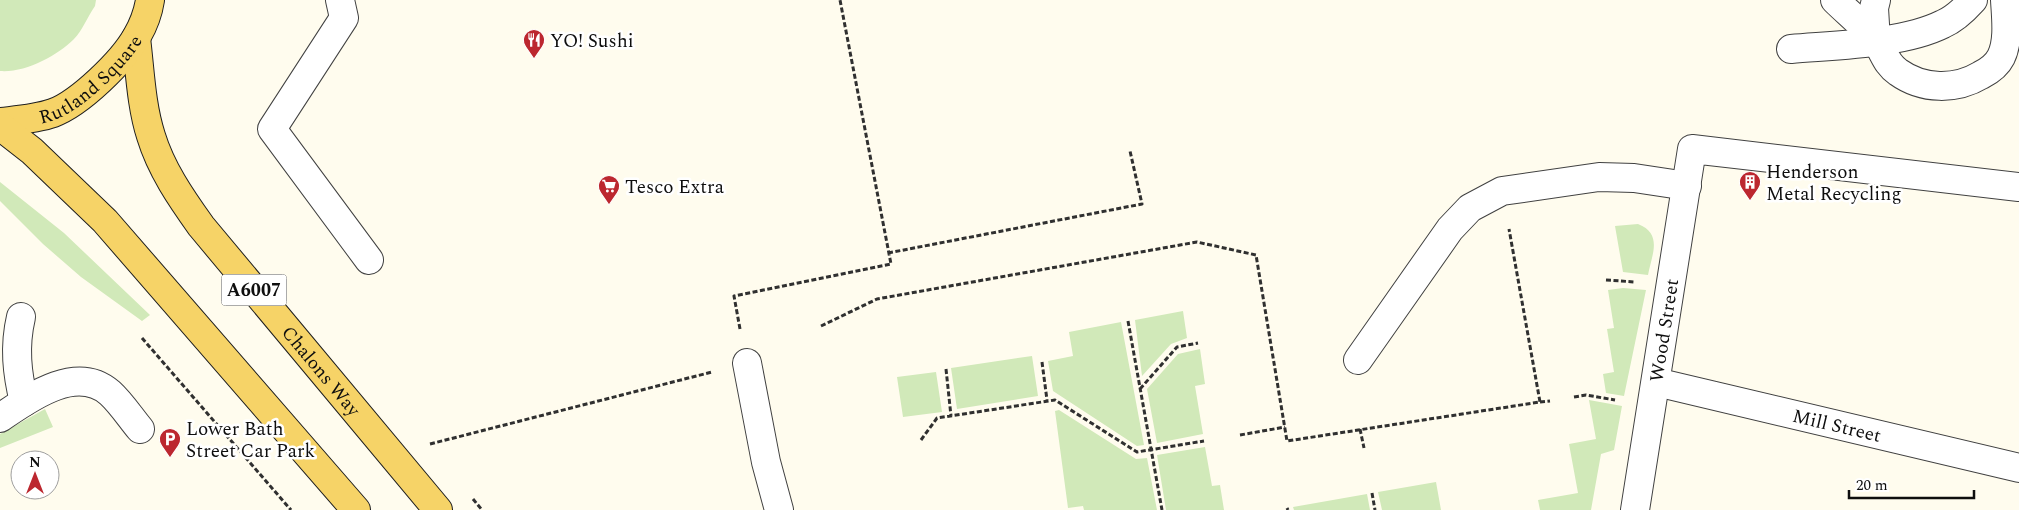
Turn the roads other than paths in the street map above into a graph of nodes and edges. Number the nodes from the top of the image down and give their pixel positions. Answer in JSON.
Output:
{"nodes":[{"id":1,"x":150,"y":0,"type":"edge"},
{"id":2,"x":340,"y":0,"type":"edge"},
{"id":3,"x":1835,"y":0,"type":"edge"},
{"id":4,"x":1876,"y":0,"type":"edge"},
{"id":5,"x":1973,"y":0,"type":"edge"},
{"id":6,"x":2005,"y":0,"type":"edge"},
{"id":7,"x":136,"y":38,"type":"junction"},
{"id":8,"x":1876,"y":41,"type":"junction"},
{"id":9,"x":1791,"y":49,"type":"dead end"},
{"id":10,"x":0,"y":124,"type":"edge"},
{"id":11,"x":1687,"y":186,"type":"junction"},
{"id":12,"x":2019,"y":187,"type":"edge"},
{"id":13,"x":369,"y":260,"type":"dead end"},
{"id":14,"x":21,"y":318,"type":"dead end"},
{"id":15,"x":1358,"y":360,"type":"dead end"},
{"id":16,"x":747,"y":363,"type":"road end"},
{"id":17,"x":1656,"y":382,"type":"junction"},
{"id":18,"x":24,"y":402,"type":"junction"},
{"id":19,"x":0,"y":418,"type":"edge"},
{"id":20,"x":140,"y":429,"type":"dead end"},
{"id":21,"x":2019,"y":468,"type":"edge"},
{"id":22,"x":356,"y":510,"type":"edge"},
{"id":23,"x":438,"y":510,"type":"edge"},
{"id":24,"x":779,"y":510,"type":"edge"},
{"id":25,"x":1635,"y":510,"type":"edge"}],
"edges":[{"from":1,"to":7,"type":"main road","name":"Rutland Square"},
{"from":2,"to":13,"type":"street"},
{"from":3,"to":8,"type":"street"},
{"from":4,"to":8,"type":"street"},
{"from":5,"to":8,"type":"street"},
{"from":6,"to":8,"type":"street"},
{"from":7,"to":10,"type":"main road","name":"Rutland Square"},
{"from":7,"to":23,"type":"main road","name":"Chalons Way","number":"A6007"},
{"from":8,"to":9,"type":"street"},
{"from":10,"to":22,"type":"main road"},
{"from":11,"to":12,"type":"street","name":"Wood Street"},
{"from":11,"to":15,"type":"street"},
{"from":11,"to":17,"type":"street","name":"Wood Street"},
{"from":14,"to":18,"type":"street"},
{"from":16,"to":24,"type":"street"},
{"from":17,"to":21,"type":"street","name":"Mill Street"},
{"from":17,"to":25,"type":"street","name":"Wood Street"},
{"from":18,"to":19,"type":"street"},
{"from":18,"to":20,"type":"street"}]}
